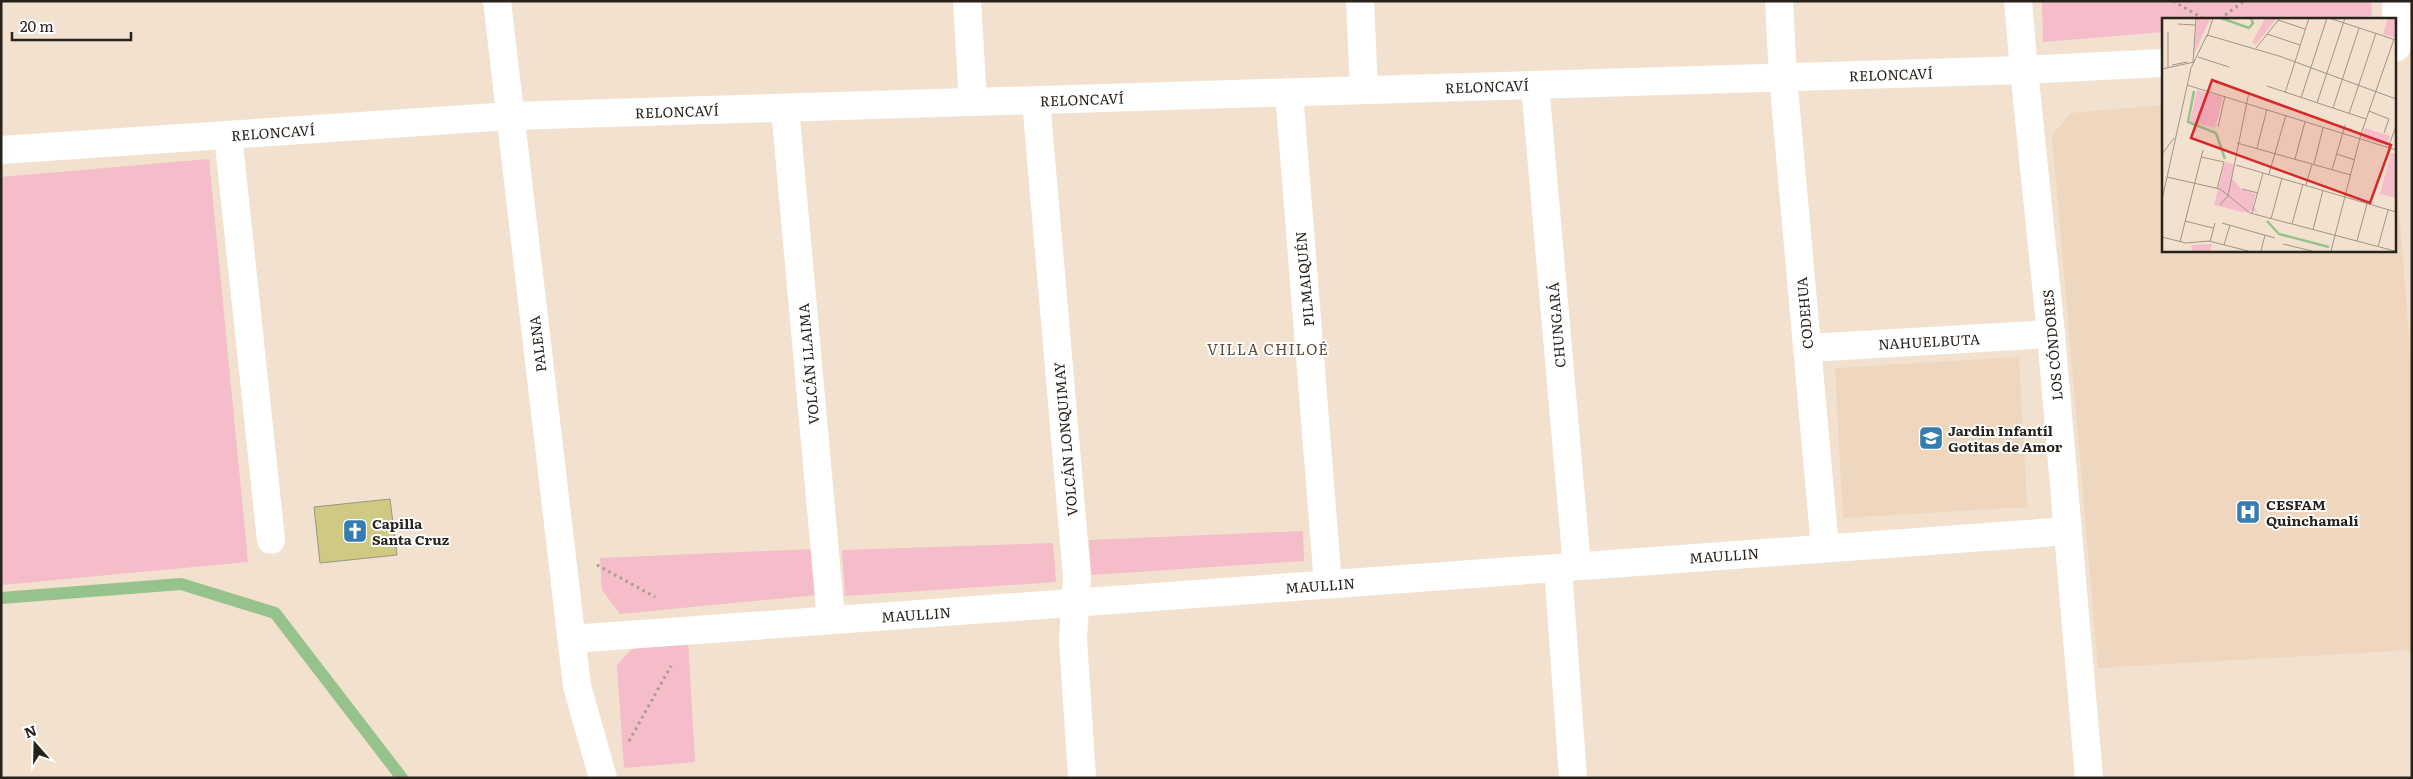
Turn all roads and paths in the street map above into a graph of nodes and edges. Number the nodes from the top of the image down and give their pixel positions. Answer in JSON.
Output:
{"nodes":[{"id":1,"x":497,"y":1,"type":"edge"},
{"id":2,"x":967,"y":1,"type":"edge"},
{"id":3,"x":1360,"y":1,"type":"edge"},
{"id":4,"x":1779,"y":1,"type":"edge"},
{"id":5,"x":2018,"y":1,"type":"edge"},
{"id":6,"x":2173,"y":1,"type":"edge"},
{"id":7,"x":2244,"y":1,"type":"edge"},
{"id":8,"x":2396,"y":1,"type":"edge"},
{"id":9,"x":2202,"y":18,"type":"edge"},
{"id":10,"x":2221,"y":18,"type":"edge"},
{"id":11,"x":2401,"y":47,"type":"edge"},
{"id":12,"x":2162,"y":63,"type":"edge"},
{"id":13,"x":2024,"y":70,"type":"junction"},
{"id":14,"x":1783,"y":78,"type":"junction"},
{"id":15,"x":1535,"y":85,"type":"junction"},
{"id":16,"x":1364,"y":90,"type":"junction"},
{"id":17,"x":1289,"y":92,"type":"junction"},
{"id":18,"x":1036,"y":100,"type":"junction"},
{"id":19,"x":973,"y":102,"type":"junction"},
{"id":20,"x":786,"y":108,"type":"junction"},
{"id":21,"x":511,"y":116,"type":"junction"},
{"id":22,"x":228,"y":135,"type":"junction"},
{"id":23,"x":1,"y":150,"type":"edge"},
{"id":24,"x":2051,"y":334,"type":"junction"},
{"id":25,"x":1807,"y":348,"type":"junction"},
{"id":26,"x":2068,"y":530,"type":"junction"},
{"id":27,"x":271,"y":540,"type":"dead end"},
{"id":28,"x":561,"y":544,"type":"junction"},
{"id":29,"x":1825,"y":548,"type":"junction"},
{"id":30,"x":1567,"y":567,"type":"junction"},
{"id":31,"x":1328,"y":584,"type":"junction"},
{"id":32,"x":662,"y":601,"type":"dead end"},
{"id":33,"x":1075,"y":603,"type":"junction"},
{"id":34,"x":831,"y":620,"type":"junction"},
{"id":35,"x":691,"y":631,"type":"junction"},
{"id":36,"x":572,"y":639,"type":"junction"},
{"id":37,"x":627,"y":743,"type":"dead end"},
{"id":38,"x":603,"y":778,"type":"edge"},
{"id":39,"x":1082,"y":778,"type":"edge"},
{"id":40,"x":1573,"y":778,"type":"edge"},
{"id":41,"x":2089,"y":778,"type":"edge"}],
"edges":[{"from":1,"to":21,"type":"street","name":"PALENA"},
{"from":2,"to":19,"type":"street"},
{"from":3,"to":16,"type":"street"},
{"from":4,"to":14,"type":"street","name":"CODEHUA"},
{"from":5,"to":13,"type":"street","name":"LOS CÓNDORES"},
{"from":6,"to":9,"type":"path"},
{"from":7,"to":10,"type":"path"},
{"from":8,"to":11,"type":"street"},
{"from":12,"to":13,"type":"street","name":"RELONCAVÍ"},
{"from":13,"to":14,"type":"street","name":"RELONCAVÍ"},
{"from":13,"to":24,"type":"street","name":"LOS CÓNDORES"},
{"from":14,"to":15,"type":"street","name":"RELONCAVÍ"},
{"from":14,"to":25,"type":"street","name":"CODEHUA"},
{"from":15,"to":16,"type":"street","name":"RELONCAVÍ"},
{"from":15,"to":30,"type":"street","name":"CHUNGARÁ"},
{"from":16,"to":17,"type":"street","name":"RELONCAVÍ"},
{"from":17,"to":18,"type":"street","name":"RELONCAVÍ"},
{"from":17,"to":31,"type":"street","name":"PILMAIQUÉN"},
{"from":18,"to":19,"type":"street","name":"RELONCAVÍ"},
{"from":18,"to":33,"type":"street","name":"VOLCÁN LONQUIMAY"},
{"from":19,"to":20,"type":"street","name":"RELONCAVÍ"},
{"from":20,"to":21,"type":"street","name":"RELONCAVÍ"},
{"from":20,"to":34,"type":"street","name":"VOLCÁN LLAIMA"},
{"from":21,"to":22,"type":"street","name":"RELONCAVÍ"},
{"from":21,"to":28,"type":"street","name":"PALENA"},
{"from":22,"to":23,"type":"street","name":"RELONCAVÍ"},
{"from":22,"to":27,"type":"street"},
{"from":24,"to":25,"type":"street","name":"NAHUELBUTA"},
{"from":24,"to":26,"type":"street","name":"LOS CÓNDORES"},
{"from":25,"to":29,"type":"street","name":"CODEHUA"},
{"from":26,"to":29,"type":"street","name":"MAULLIN"},
{"from":26,"to":41,"type":"street","name":"LOS CÓNDORES"},
{"from":28,"to":32,"type":"path"},
{"from":28,"to":36,"type":"street","name":"PALENA"},
{"from":29,"to":30,"type":"street","name":"MAULLIN"},
{"from":30,"to":31,"type":"street","name":"MAULLIN"},
{"from":30,"to":40,"type":"street","name":"CHUNGARÁ"},
{"from":31,"to":33,"type":"street","name":"MAULLIN"},
{"from":33,"to":34,"type":"street","name":"MAULLIN"},
{"from":33,"to":39,"type":"street","name":"VOLCÁN LONQUIMAY"},
{"from":34,"to":35,"type":"street","name":"MAULLIN"},
{"from":35,"to":36,"type":"street","name":"MAULLIN"},
{"from":35,"to":37,"type":"path"},
{"from":36,"to":38,"type":"street","name":"PALENA"}]}
